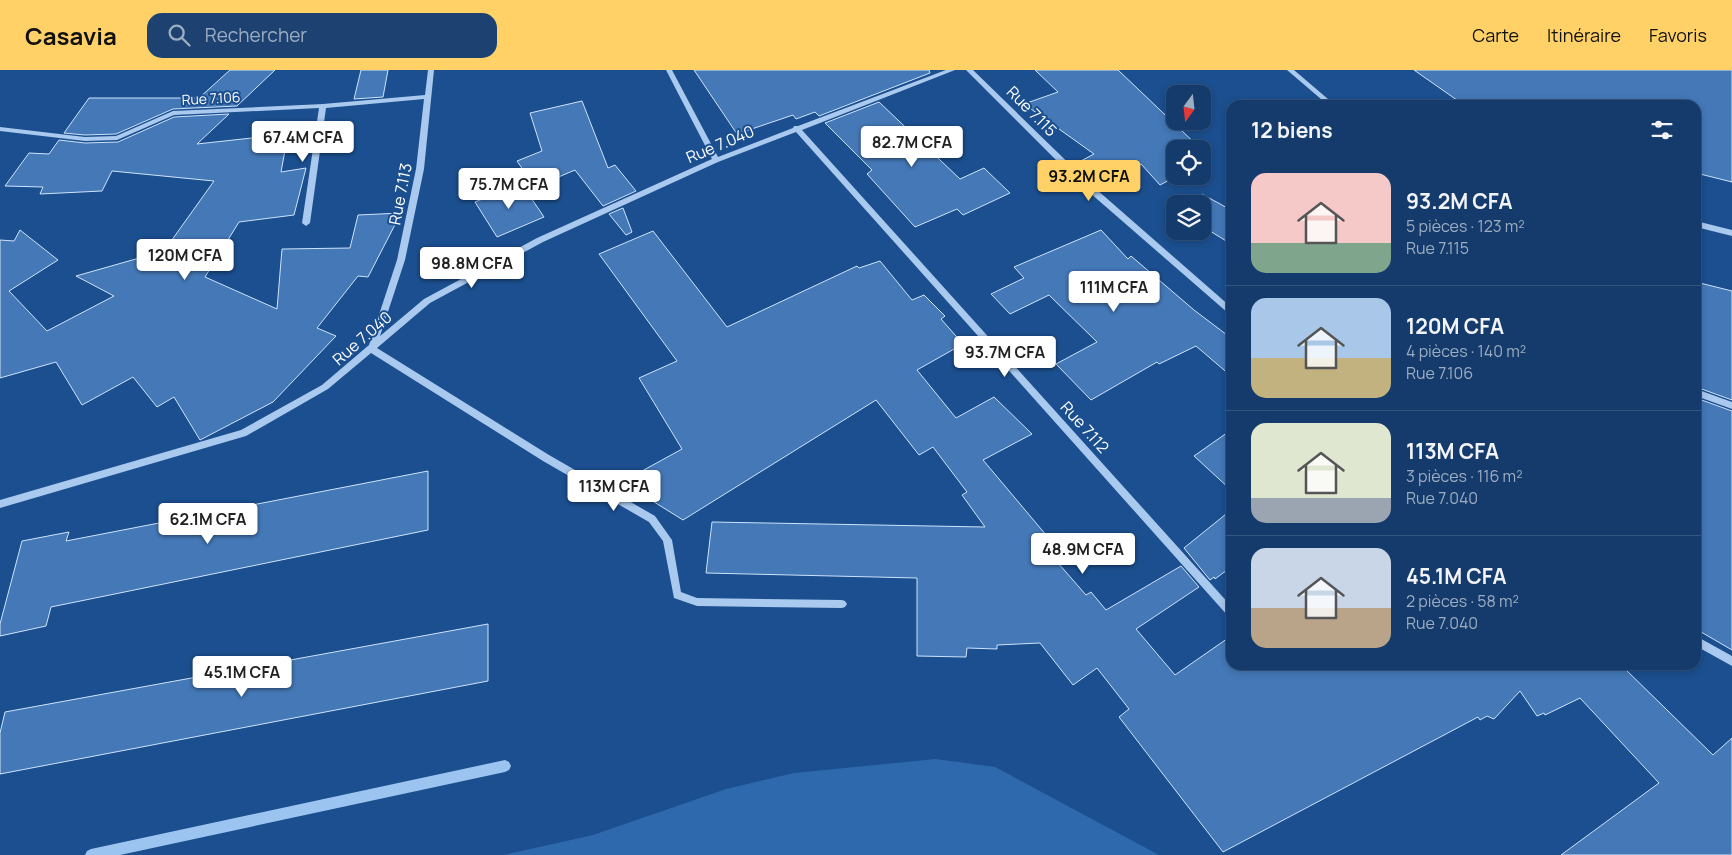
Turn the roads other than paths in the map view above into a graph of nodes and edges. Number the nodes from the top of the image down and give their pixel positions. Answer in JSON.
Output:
{"nodes":[{"id":1,"x":431,"y":70,"type":"edge"},
{"id":2,"x":669,"y":70,"type":"edge"},
{"id":3,"x":952,"y":70,"type":"edge"},
{"id":4,"x":969,"y":70,"type":"edge"},
{"id":5,"x":1290,"y":70,"type":"edge"},
{"id":6,"x":428,"y":97,"type":"junction"},
{"id":7,"x":1326,"y":100,"type":"edge"},
{"id":8,"x":323,"y":106,"type":"junction"},
{"id":9,"x":796,"y":128,"type":"junction"},
{"id":10,"x":0,"y":129,"type":"edge"},
{"id":11,"x":716,"y":160,"type":"junction"},
{"id":12,"x":306,"y":223,"type":"dead end"},
{"id":13,"x":1701,"y":225,"type":"edge"},
{"id":14,"x":1732,"y":233,"type":"edge"},
{"id":15,"x":1226,"y":307,"type":"edge"},
{"id":16,"x":372,"y":349,"type":"junction"},
{"id":17,"x":1701,"y":394,"type":"edge"},
{"id":18,"x":1732,"y":406,"type":"edge"},
{"id":19,"x":0,"y":504,"type":"edge"},
{"id":20,"x":842,"y":604,"type":"dead end"},
{"id":21,"x":1226,"y":606,"type":"edge"},
{"id":22,"x":1701,"y":644,"type":"edge"},
{"id":23,"x":1732,"y":661,"type":"edge"}],
"edges":[{"from":1,"to":6,"type":"street","name":"Rue 7.113"},
{"from":2,"to":11,"type":"street"},
{"from":3,"to":9,"type":"street","name":"Rue 7.040"},
{"from":4,"to":15,"type":"street","name":"Rue 7.115"},
{"from":5,"to":7,"type":"street"},
{"from":6,"to":8,"type":"street","name":"Rue 7.106"},
{"from":6,"to":16,"type":"street","name":"Rue 7.113"},
{"from":8,"to":10,"type":"street","name":"Rue 7.106"},
{"from":8,"to":12,"type":"street"},
{"from":9,"to":11,"type":"street","name":"Rue 7.040"},
{"from":9,"to":21,"type":"street","name":"Rue 7.112"},
{"from":11,"to":16,"type":"street","name":"Rue 7.040"},
{"from":13,"to":14,"type":"street"},
{"from":16,"to":19,"type":"street","name":"Rue 7.040"},
{"from":16,"to":20,"type":"street"},
{"from":17,"to":18,"type":"street"},
{"from":22,"to":23,"type":"street"}]}
